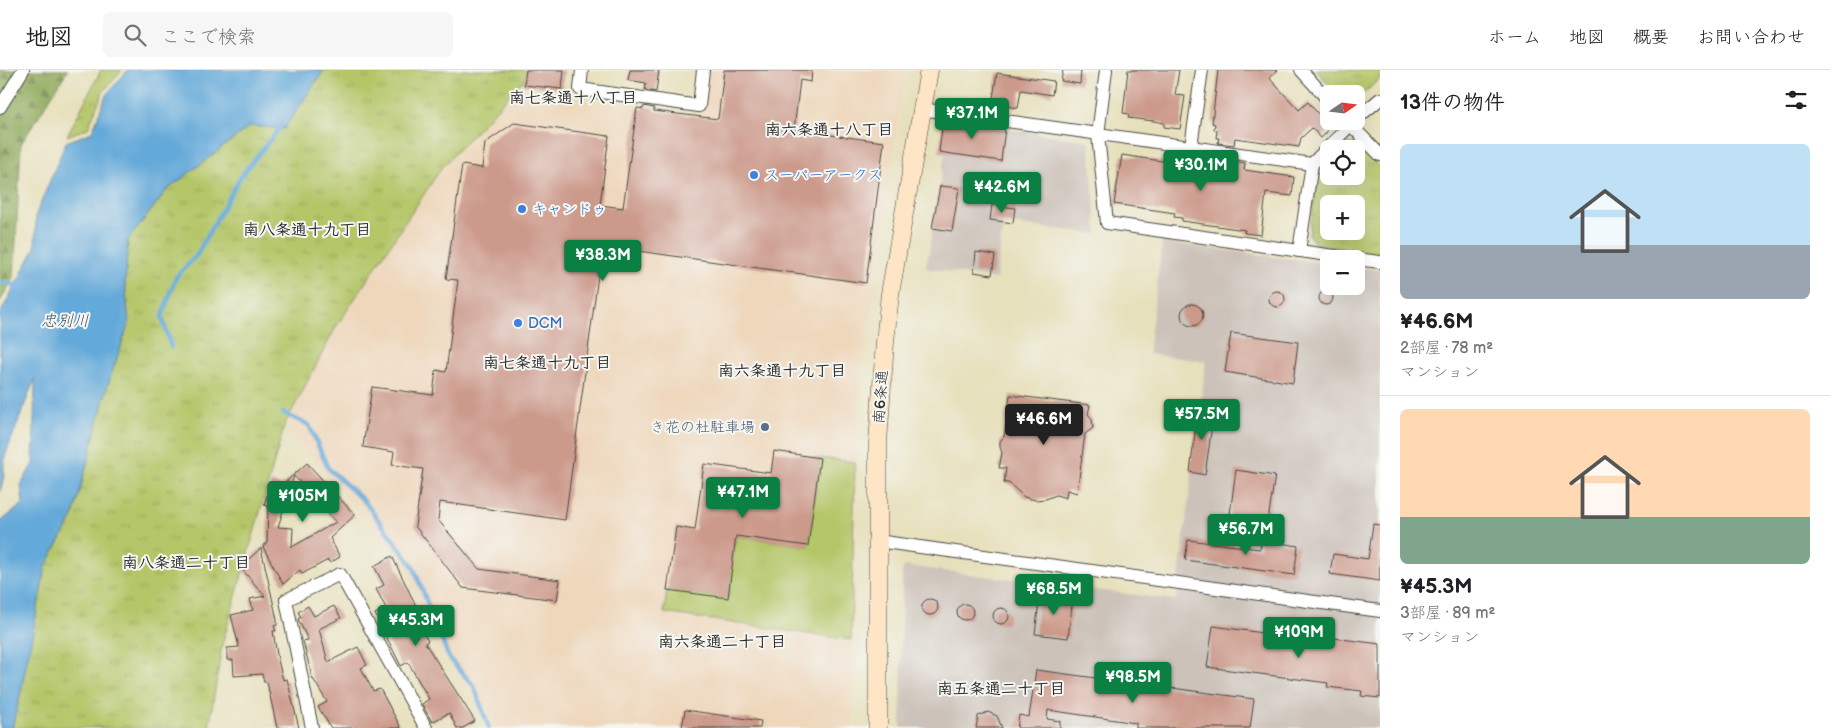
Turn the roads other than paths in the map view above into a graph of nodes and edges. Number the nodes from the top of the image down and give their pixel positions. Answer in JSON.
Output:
{"nodes":[{"id":1,"x":23,"y":70,"type":"edge"},
{"id":2,"x":582,"y":70,"type":"edge"},
{"id":3,"x":703,"y":70,"type":"edge"},
{"id":4,"x":929,"y":70,"type":"edge"},
{"id":5,"x":1106,"y":70,"type":"edge"},
{"id":6,"x":1202,"y":70,"type":"edge"},
{"id":7,"x":1302,"y":70,"type":"edge"},
{"id":8,"x":1320,"y":91,"type":"edge"},
{"id":9,"x":1380,"y":99,"type":"edge"},
{"id":10,"x":0,"y":106,"type":"edge"},
{"id":11,"x":921,"y":109,"type":"junction"},
{"id":12,"x":1365,"y":111,"type":"edge"},
{"id":13,"x":1344,"y":130,"type":"edge"},
{"id":14,"x":1359,"y":130,"type":"edge"},
{"id":15,"x":1098,"y":135,"type":"junction"},
{"id":16,"x":1191,"y":146,"type":"junction"},
{"id":17,"x":1380,"y":155,"type":"edge"},
{"id":18,"x":1312,"y":164,"type":"junction"},
{"id":19,"x":1300,"y":250,"type":"junction"},
{"id":20,"x":1320,"y":253,"type":"edge"},
{"id":21,"x":1365,"y":260,"type":"edge"},
{"id":22,"x":1380,"y":262,"type":"edge"},
{"id":23,"x":877,"y":541,"type":"junction"},
{"id":24,"x":1380,"y":611,"type":"edge"},
{"id":25,"x":312,"y":728,"type":"edge"},
{"id":26,"x":426,"y":728,"type":"edge"},
{"id":27,"x":878,"y":728,"type":"edge"}],
"edges":[{"from":1,"to":10,"type":"street"},
{"from":2,"to":3,"type":"street"},
{"from":4,"to":11,"type":"street","name":"南6条通"},
{"from":5,"to":15,"type":"street"},
{"from":6,"to":16,"type":"street"},
{"from":7,"to":8,"type":"street"},
{"from":9,"to":12,"type":"street"},
{"from":11,"to":15,"type":"street"},
{"from":11,"to":23,"type":"street","name":"南6条通"},
{"from":13,"to":18,"type":"street"},
{"from":14,"to":17,"type":"street"},
{"from":15,"to":16,"type":"street"},
{"from":15,"to":19,"type":"street"},
{"from":16,"to":18,"type":"street"},
{"from":18,"to":19,"type":"street"},
{"from":19,"to":20,"type":"street"},
{"from":21,"to":22,"type":"street"},
{"from":23,"to":24,"type":"street"},
{"from":23,"to":27,"type":"street","name":"南6条通"},
{"from":25,"to":26,"type":"street"}]}
